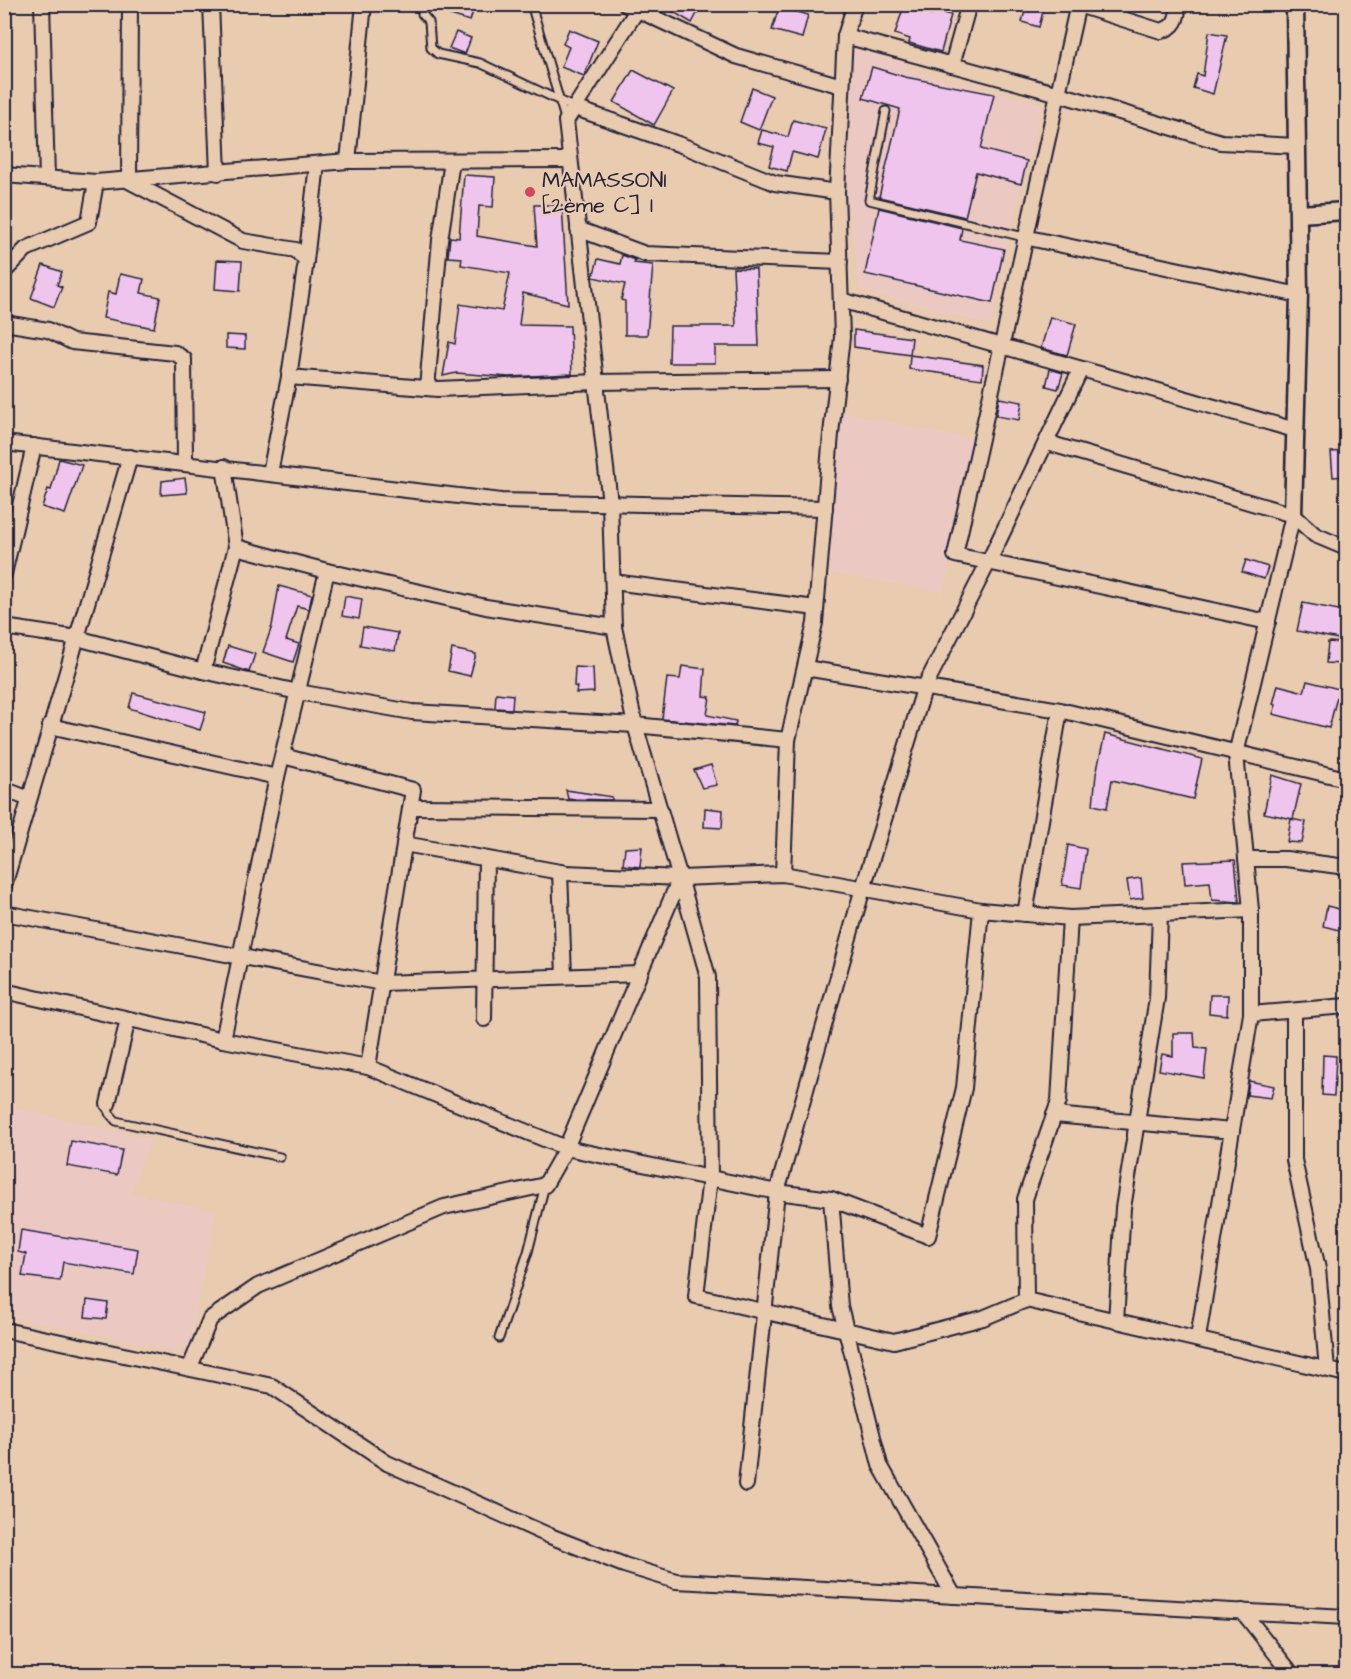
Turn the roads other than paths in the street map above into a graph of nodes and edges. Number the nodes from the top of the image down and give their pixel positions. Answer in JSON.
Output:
{"nodes":[{"id":1,"x":42,"y":4,"type":"edge"},
{"id":2,"x":130,"y":4,"type":"edge"},
{"id":3,"x":212,"y":4,"type":"edge"},
{"id":4,"x":364,"y":4,"type":"edge"},
{"id":5,"x":423,"y":4,"type":"edge"},
{"id":6,"x":531,"y":4,"type":"edge"},
{"id":7,"x":625,"y":4,"type":"edge"},
{"id":8,"x":855,"y":4,"type":"edge"},
{"id":9,"x":969,"y":4,"type":"edge"},
{"id":10,"x":1179,"y":4,"type":"edge"},
{"id":11,"x":1295,"y":4,"type":"edge"},
{"id":12,"x":1078,"y":5,"type":"edge"},
{"id":13,"x":640,"y":8,"type":"edge"},
{"id":14,"x":845,"y":36,"type":"junction"},
{"id":15,"x":952,"y":65,"type":"junction"},
{"id":16,"x":842,"y":87,"type":"junction"},
{"id":17,"x":1059,"y":94,"type":"junction"},
{"id":18,"x":560,"y":102,"type":"junction"},
{"id":19,"x":575,"y":108,"type":"junction"},
{"id":20,"x":886,"y":111,"type":"dead end"},
{"id":21,"x":566,"y":122,"type":"junction"},
{"id":22,"x":1296,"y":146,"type":"junction"},
{"id":23,"x":570,"y":160,"type":"junction"},
{"id":24,"x":348,"y":161,"type":"junction"},
{"id":25,"x":452,"y":161,"type":"junction"},
{"id":26,"x":317,"y":164,"type":"junction"},
{"id":27,"x":218,"y":172,"type":"junction"},
{"id":28,"x":4,"y":175,"type":"edge"},
{"id":29,"x":47,"y":178,"type":"junction"},
{"id":30,"x":129,"y":181,"type":"junction"},
{"id":31,"x":96,"y":182,"type":"junction"},
{"id":32,"x":837,"y":192,"type":"junction"},
{"id":33,"x":1347,"y":211,"type":"edge"},
{"id":34,"x":1299,"y":214,"type":"junction"},
{"id":35,"x":578,"y":229,"type":"junction"},
{"id":36,"x":1024,"y":237,"type":"junction"},
{"id":37,"x":306,"y":261,"type":"junction"},
{"id":38,"x":840,"y":262,"type":"junction"},
{"id":39,"x":4,"y":272,"type":"edge"},
{"id":40,"x":1299,"y":295,"type":"junction"},
{"id":41,"x":841,"y":300,"type":"junction"},
{"id":42,"x":4,"y":323,"type":"edge"},
{"id":43,"x":1000,"y":346,"type":"junction"},
{"id":44,"x":1081,"y":369,"type":"junction"},
{"id":45,"x":289,"y":377,"type":"junction"},
{"id":46,"x":838,"y":379,"type":"junction"},
{"id":47,"x":596,"y":382,"type":"junction"},
{"id":48,"x":427,"y":388,"type":"junction"},
{"id":49,"x":1295,"y":430,"type":"junction"},
{"id":50,"x":4,"y":443,"type":"edge"},
{"id":51,"x":1047,"y":443,"type":"junction"},
{"id":52,"x":34,"y":446,"type":"junction"},
{"id":53,"x":130,"y":457,"type":"junction"},
{"id":54,"x":185,"y":463,"type":"junction"},
{"id":55,"x":224,"y":467,"type":"junction"},
{"id":56,"x":270,"y":473,"type":"junction"},
{"id":57,"x":610,"y":503,"type":"junction"},
{"id":58,"x":825,"y":508,"type":"junction"},
{"id":59,"x":1293,"y":515,"type":"junction"},
{"id":60,"x":237,"y":547,"type":"junction"},
{"id":61,"x":1347,"y":548,"type":"edge"},
{"id":62,"x":989,"y":561,"type":"junction"},
{"id":63,"x":327,"y":571,"type":"junction"},
{"id":64,"x":4,"y":574,"type":"edge"},
{"id":65,"x":613,"y":582,"type":"junction"},
{"id":66,"x":816,"y":608,"type":"junction"},
{"id":67,"x":1268,"y":621,"type":"junction"},
{"id":68,"x":4,"y":627,"type":"edge"},
{"id":69,"x":614,"y":627,"type":"junction"},
{"id":70,"x":77,"y":638,"type":"junction"},
{"id":71,"x":805,"y":668,"type":"junction"},
{"id":72,"x":203,"y":671,"type":"junction"},
{"id":73,"x":925,"y":686,"type":"junction"},
{"id":74,"x":298,"y":692,"type":"junction"},
{"id":75,"x":1060,"y":710,"type":"junction"},
{"id":76,"x":635,"y":725,"type":"junction"},
{"id":77,"x":50,"y":726,"type":"junction"},
{"id":78,"x":789,"y":740,"type":"junction"},
{"id":79,"x":1236,"y":754,"type":"junction"},
{"id":80,"x":282,"y":756,"type":"junction"},
{"id":81,"x":278,"y":777,"type":"junction"},
{"id":82,"x":1347,"y":779,"type":"edge"},
{"id":83,"x":4,"y":789,"type":"edge"},
{"id":84,"x":29,"y":799,"type":"junction"},
{"id":85,"x":411,"y":807,"type":"junction"},
{"id":86,"x":660,"y":809,"type":"junction"},
{"id":87,"x":405,"y":844,"type":"junction"},
{"id":88,"x":486,"y":859,"type":"junction"},
{"id":89,"x":1246,"y":859,"type":"junction"},
{"id":90,"x":1347,"y":867,"type":"edge"},
{"id":91,"x":560,"y":872,"type":"junction"},
{"id":92,"x":783,"y":874,"type":"junction"},
{"id":93,"x":681,"y":878,"type":"junction"},
{"id":94,"x":4,"y":886,"type":"edge"},
{"id":95,"x":863,"y":888,"type":"junction"},
{"id":96,"x":981,"y":910,"type":"junction"},
{"id":97,"x":1251,"y":910,"type":"junction"},
{"id":98,"x":4,"y":913,"type":"edge"},
{"id":99,"x":1025,"y":914,"type":"junction"},
{"id":100,"x":1160,"y":914,"type":"junction"},
{"id":101,"x":1070,"y":918,"type":"junction"},
{"id":102,"x":241,"y":957,"type":"junction"},
{"id":103,"x":640,"y":974,"type":"junction"},
{"id":104,"x":564,"y":976,"type":"junction"},
{"id":105,"x":484,"y":980,"type":"junction"},
{"id":106,"x":382,"y":983,"type":"junction"},
{"id":107,"x":4,"y":991,"type":"edge"},
{"id":108,"x":1347,"y":1006,"type":"edge"},
{"id":109,"x":1294,"y":1011,"type":"junction"},
{"id":110,"x":1251,"y":1014,"type":"junction"},
{"id":111,"x":128,"y":1018,"type":"junction"},
{"id":112,"x":484,"y":1019,"type":"dead end"},
{"id":113,"x":223,"y":1040,"type":"junction"},
{"id":114,"x":368,"y":1067,"type":"junction"},
{"id":115,"x":108,"y":1104,"type":"joint"},
{"id":116,"x":1054,"y":1115,"type":"junction"},
{"id":117,"x":1137,"y":1122,"type":"junction"},
{"id":118,"x":1232,"y":1131,"type":"junction"},
{"id":119,"x":566,"y":1148,"type":"junction"},
{"id":120,"x":280,"y":1157,"type":"dead end"},
{"id":121,"x":710,"y":1178,"type":"junction"},
{"id":122,"x":545,"y":1185,"type":"junction"},
{"id":123,"x":777,"y":1192,"type":"junction"},
{"id":124,"x":831,"y":1199,"type":"junction"},
{"id":125,"x":1026,"y":1300,"type":"junction"},
{"id":126,"x":763,"y":1311,"type":"junction"},
{"id":127,"x":1116,"y":1321,"type":"junction"},
{"id":128,"x":4,"y":1330,"type":"edge"},
{"id":129,"x":846,"y":1330,"type":"junction"},
{"id":130,"x":499,"y":1338,"type":"dead end"},
{"id":131,"x":1198,"y":1338,"type":"junction"},
{"id":132,"x":190,"y":1367,"type":"junction"},
{"id":133,"x":1327,"y":1369,"type":"junction"},
{"id":134,"x":1347,"y":1374,"type":"edge"},
{"id":135,"x":746,"y":1484,"type":"dead end"},
{"id":136,"x":954,"y":1596,"type":"junction"},
{"id":137,"x":1242,"y":1611,"type":"junction"},
{"id":138,"x":1347,"y":1617,"type":"edge"},
{"id":139,"x":1292,"y":1674,"type":"edge"}],
"edges":[{"from":1,"to":29,"type":"street"},
{"from":2,"to":30,"type":"street"},
{"from":3,"to":27,"type":"street"},
{"from":4,"to":24,"type":"street"},
{"from":5,"to":18,"type":"lane"},
{"from":6,"to":18,"type":"lane"},
{"from":7,"to":13,"type":"street"},
{"from":8,"to":14,"type":"street"},
{"from":9,"to":15,"type":"street"},
{"from":10,"to":12,"type":"street"},
{"from":11,"to":22,"type":"street"},
{"from":12,"to":17,"type":"street"},
{"from":13,"to":16,"type":"street"},
{"from":13,"to":19,"type":"street"},
{"from":14,"to":15,"type":"street"},
{"from":14,"to":16,"type":"street"},
{"from":15,"to":17,"type":"street"},
{"from":16,"to":32,"type":"street"},
{"from":17,"to":22,"type":"street"},
{"from":17,"to":36,"type":"street"},
{"from":18,"to":19,"type":"lane"},
{"from":18,"to":21,"type":"lane"},
{"from":19,"to":21,"type":"street"},
{"from":19,"to":32,"type":"street"},
{"from":20,"to":36,"type":"lane"},
{"from":21,"to":23,"type":"street"},
{"from":22,"to":34,"type":"street"},
{"from":23,"to":25,"type":"street"},
{"from":23,"to":35,"type":"street"},
{"from":24,"to":25,"type":"street"},
{"from":24,"to":26,"type":"street"},
{"from":25,"to":48,"type":"street"},
{"from":26,"to":27,"type":"street"},
{"from":26,"to":37,"type":"street"},
{"from":27,"to":30,"type":"street"},
{"from":28,"to":29,"type":"street"},
{"from":29,"to":31,"type":"street"},
{"from":30,"to":31,"type":"street"},
{"from":30,"to":37,"type":"street"},
{"from":31,"to":39,"type":"street"},
{"from":32,"to":38,"type":"street"},
{"from":33,"to":34,"type":"street"},
{"from":34,"to":40,"type":"street"},
{"from":35,"to":38,"type":"street"},
{"from":35,"to":47,"type":"street"},
{"from":36,"to":40,"type":"street"},
{"from":36,"to":43,"type":"street"},
{"from":37,"to":45,"type":"street"},
{"from":38,"to":41,"type":"street"},
{"from":40,"to":49,"type":"street"},
{"from":41,"to":43,"type":"street"},
{"from":41,"to":46,"type":"street"},
{"from":42,"to":54,"type":"street"},
{"from":43,"to":44,"type":"street"},
{"from":43,"to":62,"type":"street"},
{"from":44,"to":49,"type":"street"},
{"from":44,"to":51,"type":"street"},
{"from":45,"to":48,"type":"street"},
{"from":45,"to":56,"type":"street"},
{"from":46,"to":47,"type":"street"},
{"from":46,"to":58,"type":"street"},
{"from":47,"to":48,"type":"street"},
{"from":47,"to":57,"type":"street"},
{"from":49,"to":59,"type":"street"},
{"from":50,"to":52,"type":"street"},
{"from":51,"to":59,"type":"street"},
{"from":51,"to":62,"type":"street"},
{"from":52,"to":53,"type":"street"},
{"from":52,"to":64,"type":"street"},
{"from":53,"to":54,"type":"street"},
{"from":53,"to":70,"type":"street"},
{"from":54,"to":55,"type":"street"},
{"from":55,"to":56,"type":"street"},
{"from":55,"to":60,"type":"street"},
{"from":56,"to":57,"type":"street"},
{"from":57,"to":58,"type":"street"},
{"from":57,"to":65,"type":"street"},
{"from":58,"to":66,"type":"street"},
{"from":59,"to":61,"type":"street"},
{"from":59,"to":67,"type":"street"},
{"from":60,"to":63,"type":"street"},
{"from":60,"to":72,"type":"street"},
{"from":62,"to":67,"type":"street"},
{"from":62,"to":73,"type":"street"},
{"from":63,"to":69,"type":"street"},
{"from":63,"to":74,"type":"street"},
{"from":65,"to":66,"type":"street"},
{"from":65,"to":69,"type":"street"},
{"from":66,"to":71,"type":"street"},
{"from":67,"to":79,"type":"street"},
{"from":68,"to":70,"type":"street"},
{"from":69,"to":76,"type":"street"},
{"from":70,"to":72,"type":"street"},
{"from":70,"to":77,"type":"street"},
{"from":71,"to":73,"type":"street"},
{"from":71,"to":78,"type":"street"},
{"from":72,"to":74,"type":"street"},
{"from":73,"to":75,"type":"street"},
{"from":73,"to":95,"type":"street"},
{"from":74,"to":76,"type":"street"},
{"from":74,"to":80,"type":"street"},
{"from":75,"to":79,"type":"street"},
{"from":75,"to":99,"type":"street"},
{"from":76,"to":78,"type":"street"},
{"from":76,"to":86,"type":"street"},
{"from":77,"to":81,"type":"street"},
{"from":77,"to":84,"type":"street"},
{"from":78,"to":92,"type":"street"},
{"from":79,"to":82,"type":"street"},
{"from":79,"to":89,"type":"street"},
{"from":80,"to":81,"type":"street"},
{"from":80,"to":85,"type":"street"},
{"from":81,"to":102,"type":"street"},
{"from":83,"to":84,"type":"street"},
{"from":84,"to":94,"type":"street"},
{"from":85,"to":86,"type":"street"},
{"from":85,"to":87,"type":"street"},
{"from":86,"to":93,"type":"street"},
{"from":87,"to":88,"type":"street"},
{"from":87,"to":106,"type":"street"},
{"from":88,"to":91,"type":"street"},
{"from":88,"to":105,"type":"street"},
{"from":89,"to":90,"type":"street"},
{"from":89,"to":97,"type":"street"},
{"from":91,"to":93,"type":"street"},
{"from":91,"to":104,"type":"street"},
{"from":92,"to":93,"type":"street"},
{"from":92,"to":95,"type":"street"},
{"from":93,"to":103,"type":"street"},
{"from":93,"to":121,"type":"street"},
{"from":95,"to":96,"type":"street"},
{"from":95,"to":123,"type":"street"},
{"from":96,"to":99,"type":"street"},
{"from":96,"to":124,"type":"street"},
{"from":97,"to":100,"type":"street"},
{"from":97,"to":110,"type":"street"},
{"from":98,"to":102,"type":"street"},
{"from":99,"to":101,"type":"street"},
{"from":100,"to":101,"type":"street"},
{"from":100,"to":117,"type":"street"},
{"from":101,"to":116,"type":"street"},
{"from":102,"to":106,"type":"street"},
{"from":102,"to":113,"type":"street"},
{"from":103,"to":104,"type":"street"},
{"from":103,"to":119,"type":"street"},
{"from":104,"to":105,"type":"street"},
{"from":105,"to":106,"type":"street"},
{"from":105,"to":112,"type":"street"},
{"from":106,"to":114,"type":"street"},
{"from":107,"to":111,"type":"street"},
{"from":108,"to":109,"type":"street"},
{"from":109,"to":110,"type":"street"},
{"from":109,"to":133,"type":"street"},
{"from":110,"to":118,"type":"street"},
{"from":111,"to":113,"type":"street"},
{"from":111,"to":115,"type":"street"},
{"from":113,"to":114,"type":"street"},
{"from":114,"to":119,"type":"street"},
{"from":115,"to":120,"type":"lane"},
{"from":116,"to":117,"type":"street"},
{"from":116,"to":125,"type":"street"},
{"from":117,"to":118,"type":"street"},
{"from":117,"to":127,"type":"street"},
{"from":118,"to":131,"type":"street"},
{"from":119,"to":121,"type":"street"},
{"from":119,"to":122,"type":"street"},
{"from":121,"to":123,"type":"street"},
{"from":121,"to":126,"type":"street"},
{"from":122,"to":130,"type":"lane"},
{"from":122,"to":132,"type":"street"},
{"from":123,"to":124,"type":"street"},
{"from":123,"to":126,"type":"street"},
{"from":124,"to":129,"type":"street"},
{"from":125,"to":127,"type":"street"},
{"from":125,"to":129,"type":"street"},
{"from":126,"to":129,"type":"street"},
{"from":126,"to":135,"type":"street"},
{"from":127,"to":131,"type":"street"},
{"from":128,"to":132,"type":"street"},
{"from":129,"to":136,"type":"street"},
{"from":131,"to":133,"type":"street"},
{"from":132,"to":136,"type":"street"},
{"from":133,"to":134,"type":"street"},
{"from":136,"to":137,"type":"street"},
{"from":137,"to":138,"type":"street"},
{"from":137,"to":139,"type":"street"}]}
